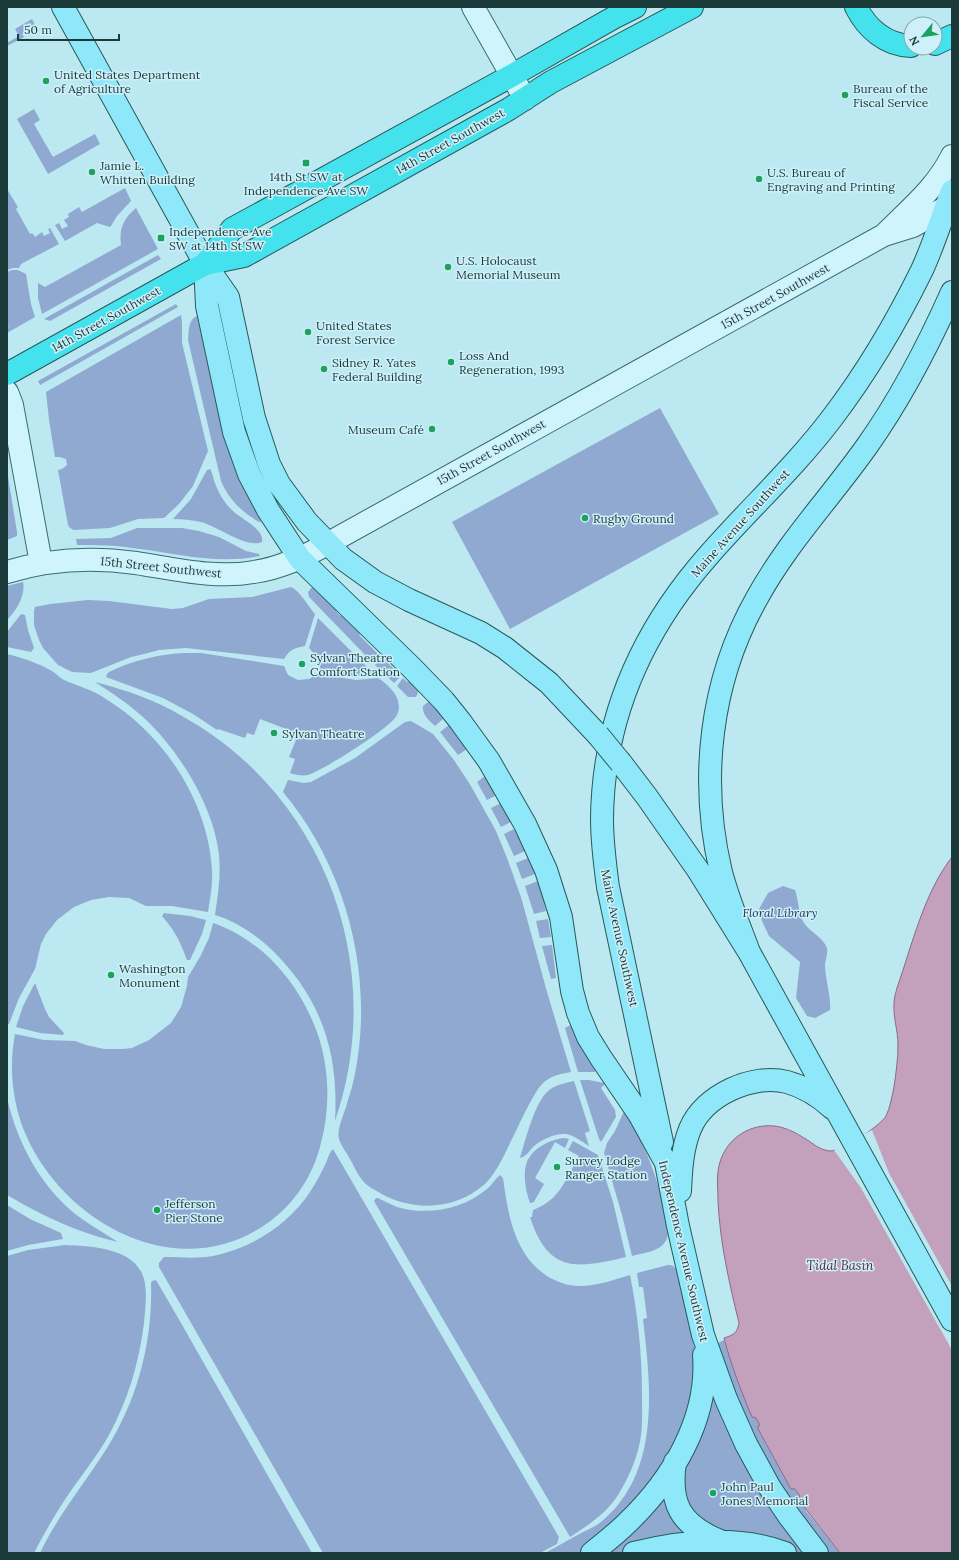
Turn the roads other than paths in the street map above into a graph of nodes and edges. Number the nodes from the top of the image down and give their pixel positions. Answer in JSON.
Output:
{"nodes":[{"id":1,"x":63,"y":7,"type":"edge"},
{"id":2,"x":473,"y":7,"type":"edge"},
{"id":3,"x":635,"y":7,"type":"edge"},
{"id":4,"x":692,"y":7,"type":"edge"},
{"id":5,"x":856,"y":7,"type":"edge"},
{"id":6,"x":620,"y":12,"type":"edge"},
{"id":7,"x":903,"y":44,"type":"edge"},
{"id":8,"x":511,"y":76,"type":"junction"},
{"id":9,"x":517,"y":104,"type":"junction"},
{"id":10,"x":952,"y":156,"type":"edge"},
{"id":11,"x":950,"y":201,"type":"edge"},
{"id":12,"x":884,"y":235,"type":"junction"},
{"id":13,"x":205,"y":264,"type":"junction"},
{"id":14,"x":952,"y":292,"type":"edge"},
{"id":15,"x":7,"y":374,"type":"edge"},
{"id":16,"x":7,"y":392,"type":"edge"},
{"id":17,"x":327,"y":544,"type":"junction"},
{"id":18,"x":300,"y":559,"type":"junction"},
{"id":19,"x":41,"y":563,"type":"junction"},
{"id":20,"x":7,"y":572,"type":"edge"},
{"id":21,"x":749,"y":952,"type":"junction"},
{"id":22,"x":837,"y":1113,"type":"junction"},
{"id":23,"x":666,"y":1163,"type":"junction"},
{"id":24,"x":678,"y":1226,"type":"junction"},
{"id":25,"x":952,"y":1320,"type":"edge"},
{"id":26,"x":703,"y":1335,"type":"junction"},
{"id":27,"x":675,"y":1462,"type":"junction"},
{"id":28,"x":723,"y":1542,"type":"junction"},
{"id":29,"x":592,"y":1553,"type":"edge"},
{"id":30,"x":634,"y":1553,"type":"edge"},
{"id":31,"x":785,"y":1553,"type":"edge"},
{"id":32,"x":817,"y":1553,"type":"edge"}],
"edges":[{"from":1,"to":13,"type":"main road","name":"Independence Avenue Southwest"},
{"from":2,"to":8,"type":"main road"},
{"from":3,"to":6,"type":"highway","name":"14th Street Southwest"},
{"from":4,"to":9,"type":"highway","name":"14th Street Southwest"},
{"from":5,"to":7,"type":"highway"},
{"from":6,"to":8,"type":"highway","name":"14th Street Southwest"},
{"from":8,"to":9,"type":"main road"},
{"from":8,"to":13,"type":"highway","name":"14th Street Southwest"},
{"from":9,"to":13,"type":"highway","name":"14th Street Southwest"},
{"from":10,"to":12,"type":"main road"},
{"from":11,"to":12,"type":"main road","name":"15th Street Southwest"},
{"from":11,"to":23,"type":"main road","name":"Maine Avenue Southwest"},
{"from":12,"to":17,"type":"main road","name":"15th Street Southwest"},
{"from":13,"to":15,"type":"highway","name":"14th Street Southwest"},
{"from":13,"to":17,"type":"main road","name":"Independence Avenue Southwest"},
{"from":13,"to":18,"type":"main road","name":"Independence Avenue Southwest"},
{"from":14,"to":21,"type":"main road"},
{"from":16,"to":19,"type":"main road"},
{"from":17,"to":18,"type":"main road","name":"15th Street Southwest"},
{"from":17,"to":21,"type":"main road","name":"Independence Avenue Southwest","bridge":true},
{"from":18,"to":19,"type":"main road","name":"15th Street Southwest"},
{"from":18,"to":23,"type":"main road","name":"Independence Avenue Southwest"},
{"from":19,"to":20,"type":"main road","name":"15th Street Southwest"},
{"from":21,"to":22,"type":"main road","name":"Independence Avenue Southwest"},
{"from":22,"to":24,"type":"main road"},
{"from":22,"to":25,"type":"main road","name":"Independence Avenue Southwest"},
{"from":23,"to":24,"type":"main road","name":"Independence Avenue Southwest"},
{"from":24,"to":26,"type":"main road","name":"Independence Avenue Southwest"},
{"from":26,"to":27,"type":"main road"},
{"from":26,"to":32,"type":"main road","name":"Independence Avenue Southwest"},
{"from":27,"to":28,"type":"main road"},
{"from":27,"to":29,"type":"main road"},
{"from":28,"to":30,"type":"main road"},
{"from":28,"to":31,"type":"main road"}]}
